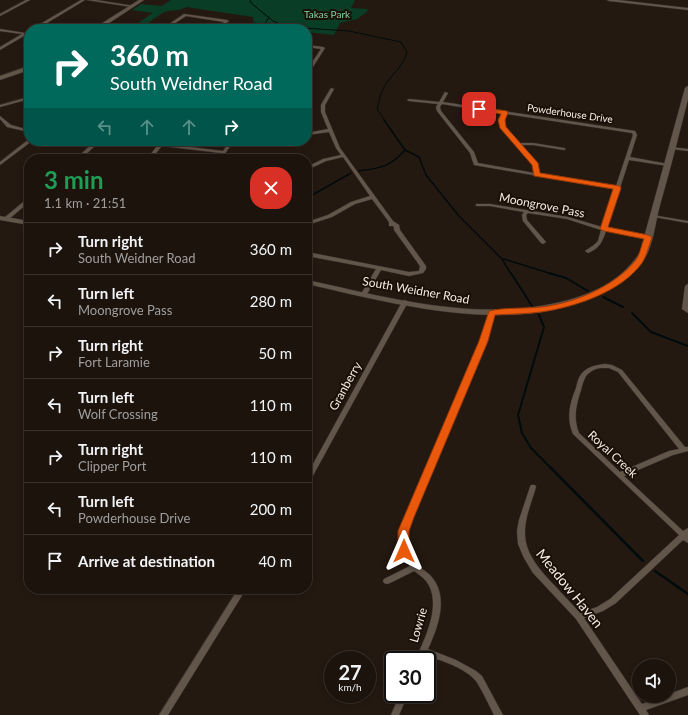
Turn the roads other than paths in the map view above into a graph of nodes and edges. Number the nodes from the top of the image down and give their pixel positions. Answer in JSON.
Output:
{"nodes":[{"id":1,"x":28,"y":0,"type":"edge"},
{"id":2,"x":84,"y":0,"type":"edge"},
{"id":3,"x":88,"y":0,"type":"edge"},
{"id":4,"x":142,"y":0,"type":"edge"},
{"id":5,"x":609,"y":0,"type":"edge"},
{"id":6,"x":132,"y":6,"type":"junction"},
{"id":7,"x":688,"y":9,"type":"edge"},
{"id":8,"x":0,"y":15,"type":"edge"},
{"id":9,"x":43,"y":24,"type":"edge"},
{"id":10,"x":104,"y":24,"type":"edge"},
{"id":11,"x":172,"y":24,"type":"edge"},
{"id":12,"x":223,"y":24,"type":"edge"},
{"id":13,"x":0,"y":30,"type":"edge"},
{"id":14,"x":24,"y":33,"type":"edge"},
{"id":15,"x":24,"y":35,"type":"edge"},
{"id":16,"x":312,"y":47,"type":"edge"},
{"id":17,"x":0,"y":49,"type":"edge"},
{"id":18,"x":312,"y":65,"type":"edge"},
{"id":19,"x":24,"y":70,"type":"edge"},
{"id":20,"x":0,"y":78,"type":"edge"},
{"id":21,"x":688,"y":88,"type":"edge"},
{"id":22,"x":332,"y":89,"type":"dead end"},
{"id":23,"x":446,"y":93,"type":"dead end"},
{"id":24,"x":24,"y":99,"type":"edge"},
{"id":25,"x":409,"y":100,"type":"dead end"},
{"id":26,"x":440,"y":103,"type":"junction"},
{"id":27,"x":0,"y":106,"type":"edge"},
{"id":28,"x":505,"y":113,"type":"junction"},
{"id":29,"x":1,"y":119,"type":"edge"},
{"id":30,"x":24,"y":130,"type":"edge"},
{"id":31,"x":331,"y":130,"type":"junction"},
{"id":32,"x":312,"y":133,"type":"edge"},
{"id":33,"x":518,"y":144,"type":"junction"},
{"id":34,"x":24,"y":146,"type":"edge"},
{"id":35,"x":92,"y":146,"type":"edge"},
{"id":36,"x":160,"y":146,"type":"edge"},
{"id":37,"x":183,"y":146,"type":"edge"},
{"id":38,"x":228,"y":146,"type":"edge"},
{"id":39,"x":673,"y":148,"type":"junction"},
{"id":40,"x":564,"y":149,"type":"dead end"},
{"id":41,"x":688,"y":150,"type":"edge"},
{"id":42,"x":224,"y":152,"type":"joint"},
{"id":43,"x":84,"y":154,"type":"edge"},
{"id":44,"x":153,"y":154,"type":"edge"},
{"id":45,"x":343,"y":156,"type":"junction"},
{"id":46,"x":627,"y":158,"type":"junction"},
{"id":47,"x":0,"y":164,"type":"edge"},
{"id":48,"x":668,"y":165,"type":"junction"},
{"id":49,"x":312,"y":166,"type":"edge"},
{"id":50,"x":536,"y":174,"type":"junction"},
{"id":51,"x":617,"y":188,"type":"junction"},
{"id":52,"x":373,"y":197,"type":"junction"},
{"id":53,"x":24,"y":203,"type":"edge"},
{"id":54,"x":478,"y":205,"type":"dead end"},
{"id":55,"x":527,"y":211,"type":"junction"},
{"id":56,"x":654,"y":216,"type":"junction"},
{"id":57,"x":3,"y":218,"type":"edge"},
{"id":58,"x":24,"y":222,"type":"edge"},
{"id":59,"x":312,"y":222,"type":"edge"},
{"id":60,"x":688,"y":222,"type":"edge"},
{"id":61,"x":604,"y":229,"type":"junction"},
{"id":62,"x":648,"y":237,"type":"junction"},
{"id":63,"x":543,"y":242,"type":"dead end"},
{"id":64,"x":588,"y":251,"type":"dead end"},
{"id":65,"x":312,"y":255,"type":"edge"},
{"id":66,"x":380,"y":268,"type":"junction"},
{"id":67,"x":312,"y":283,"type":"edge"},
{"id":68,"x":688,"y":286,"type":"edge"},
{"id":69,"x":364,"y":294,"type":"junction"},
{"id":70,"x":405,"y":302,"type":"junction"},
{"id":71,"x":686,"y":310,"type":"edge"},
{"id":72,"x":492,"y":313,"type":"junction"},
{"id":73,"x":686,"y":449,"type":"edge"},
{"id":74,"x":312,"y":472,"type":"edge"},
{"id":75,"x":619,"y":475,"type":"junction"},
{"id":76,"x":534,"y":487,"type":"dead end"},
{"id":77,"x":686,"y":536,"type":"edge"},
{"id":78,"x":415,"y":567,"type":"junction"},
{"id":79,"x":387,"y":580,"type":"dead end"},
{"id":80,"x":239,"y":594,"type":"edge"},
{"id":81,"x":579,"y":617,"type":"junction"},
{"id":82,"x":423,"y":651,"type":"edge"},
{"id":83,"x":436,"y":656,"type":"edge"},
{"id":84,"x":688,"y":691,"type":"edge"},
{"id":85,"x":400,"y":703,"type":"edge"},
{"id":86,"x":643,"y":712,"type":"edge"},
{"id":87,"x":163,"y":715,"type":"edge"},
{"id":88,"x":395,"y":715,"type":"edge"},
{"id":89,"x":499,"y":715,"type":"edge"}],
"edges":[{"from":1,"to":8,"type":"street"},
{"from":2,"to":9,"type":"street"},
{"from":3,"to":6,"type":"street"},
{"from":4,"to":6,"type":"main road"},
{"from":5,"to":7,"type":"street"},
{"from":6,"to":10,"type":"main road"},
{"from":11,"to":12,"type":"street"},
{"from":13,"to":14,"type":"street"},
{"from":15,"to":17,"type":"street"},
{"from":16,"to":18,"type":"street"},
{"from":19,"to":20,"type":"main road"},
{"from":21,"to":39,"type":"main road","name":"South Weidner Road"},
{"from":22,"to":31,"type":"street"},
{"from":23,"to":26,"type":"street"},
{"from":24,"to":27,"type":"street"},
{"from":25,"to":26,"type":"street","name":"Powderhouse Drive"},
{"from":26,"to":28,"type":"street","name":"Powderhouse Drive"},
{"from":26,"to":50,"type":"street"},
{"from":28,"to":33,"type":"street"},
{"from":28,"to":46,"type":"street","name":"Powderhouse Drive"},
{"from":29,"to":30,"type":"street"},
{"from":31,"to":32,"type":"street"},
{"from":31,"to":45,"type":"street"},
{"from":33,"to":40,"type":"street"},
{"from":33,"to":50,"type":"street"},
{"from":34,"to":47,"type":"street"},
{"from":35,"to":43,"type":"street"},
{"from":36,"to":44,"type":"street"},
{"from":37,"to":42,"type":"street"},
{"from":38,"to":42,"type":"street"},
{"from":39,"to":41,"type":"street"},
{"from":39,"to":48,"type":"main road","name":"South Weidner Road"},
{"from":45,"to":49,"type":"street"},
{"from":45,"to":52,"type":"street"},
{"from":46,"to":48,"type":"street"},
{"from":46,"to":51,"type":"street"},
{"from":48,"to":56,"type":"main road","name":"South Weidner Road"},
{"from":50,"to":51,"type":"street"},
{"from":51,"to":61,"type":"street"},
{"from":52,"to":59,"type":"street"},
{"from":52,"to":66,"type":"street"},
{"from":53,"to":57,"type":"street"},
{"from":54,"to":55,"type":"street","name":"Moongrove Pass"},
{"from":55,"to":61,"type":"street","name":"Moongrove Pass"},
{"from":55,"to":63,"type":"street"},
{"from":56,"to":60,"type":"street"},
{"from":56,"to":62,"type":"main road","name":"South Weidner Road"},
{"from":57,"to":58,"type":"main road"},
{"from":61,"to":62,"type":"street","name":"Moongrove Pass"},
{"from":61,"to":64,"type":"street"},
{"from":62,"to":72,"type":"main road","name":"South Weidner Road"},
{"from":65,"to":66,"type":"street"},
{"from":66,"to":69,"type":"street"},
{"from":67,"to":69,"type":"main road","name":"South Weidner Road"},
{"from":68,"to":71,"type":"street"},
{"from":69,"to":70,"type":"main road","name":"South Weidner Road"},
{"from":70,"to":72,"type":"main road","name":"South Weidner Road"},
{"from":70,"to":74,"type":"street","name":"Granberry"},
{"from":72,"to":78,"type":"street","name":"Lowrie"},
{"from":73,"to":75,"type":"street"},
{"from":73,"to":75,"type":"street","name":"Royal Creek"},
{"from":75,"to":77,"type":"street","name":"Royal Creek"},
{"from":76,"to":81,"type":"street","name":"Meadow Haven"},
{"from":77,"to":81,"type":"street"},
{"from":78,"to":79,"type":"street"},
{"from":78,"to":82,"type":"street","name":"Lowrie"},
{"from":80,"to":87,"type":"street"},
{"from":81,"to":86,"type":"street","name":"Meadow Haven"},
{"from":83,"to":89,"type":"street"},
{"from":84,"to":86,"type":"street"},
{"from":85,"to":88,"type":"street"}]}
